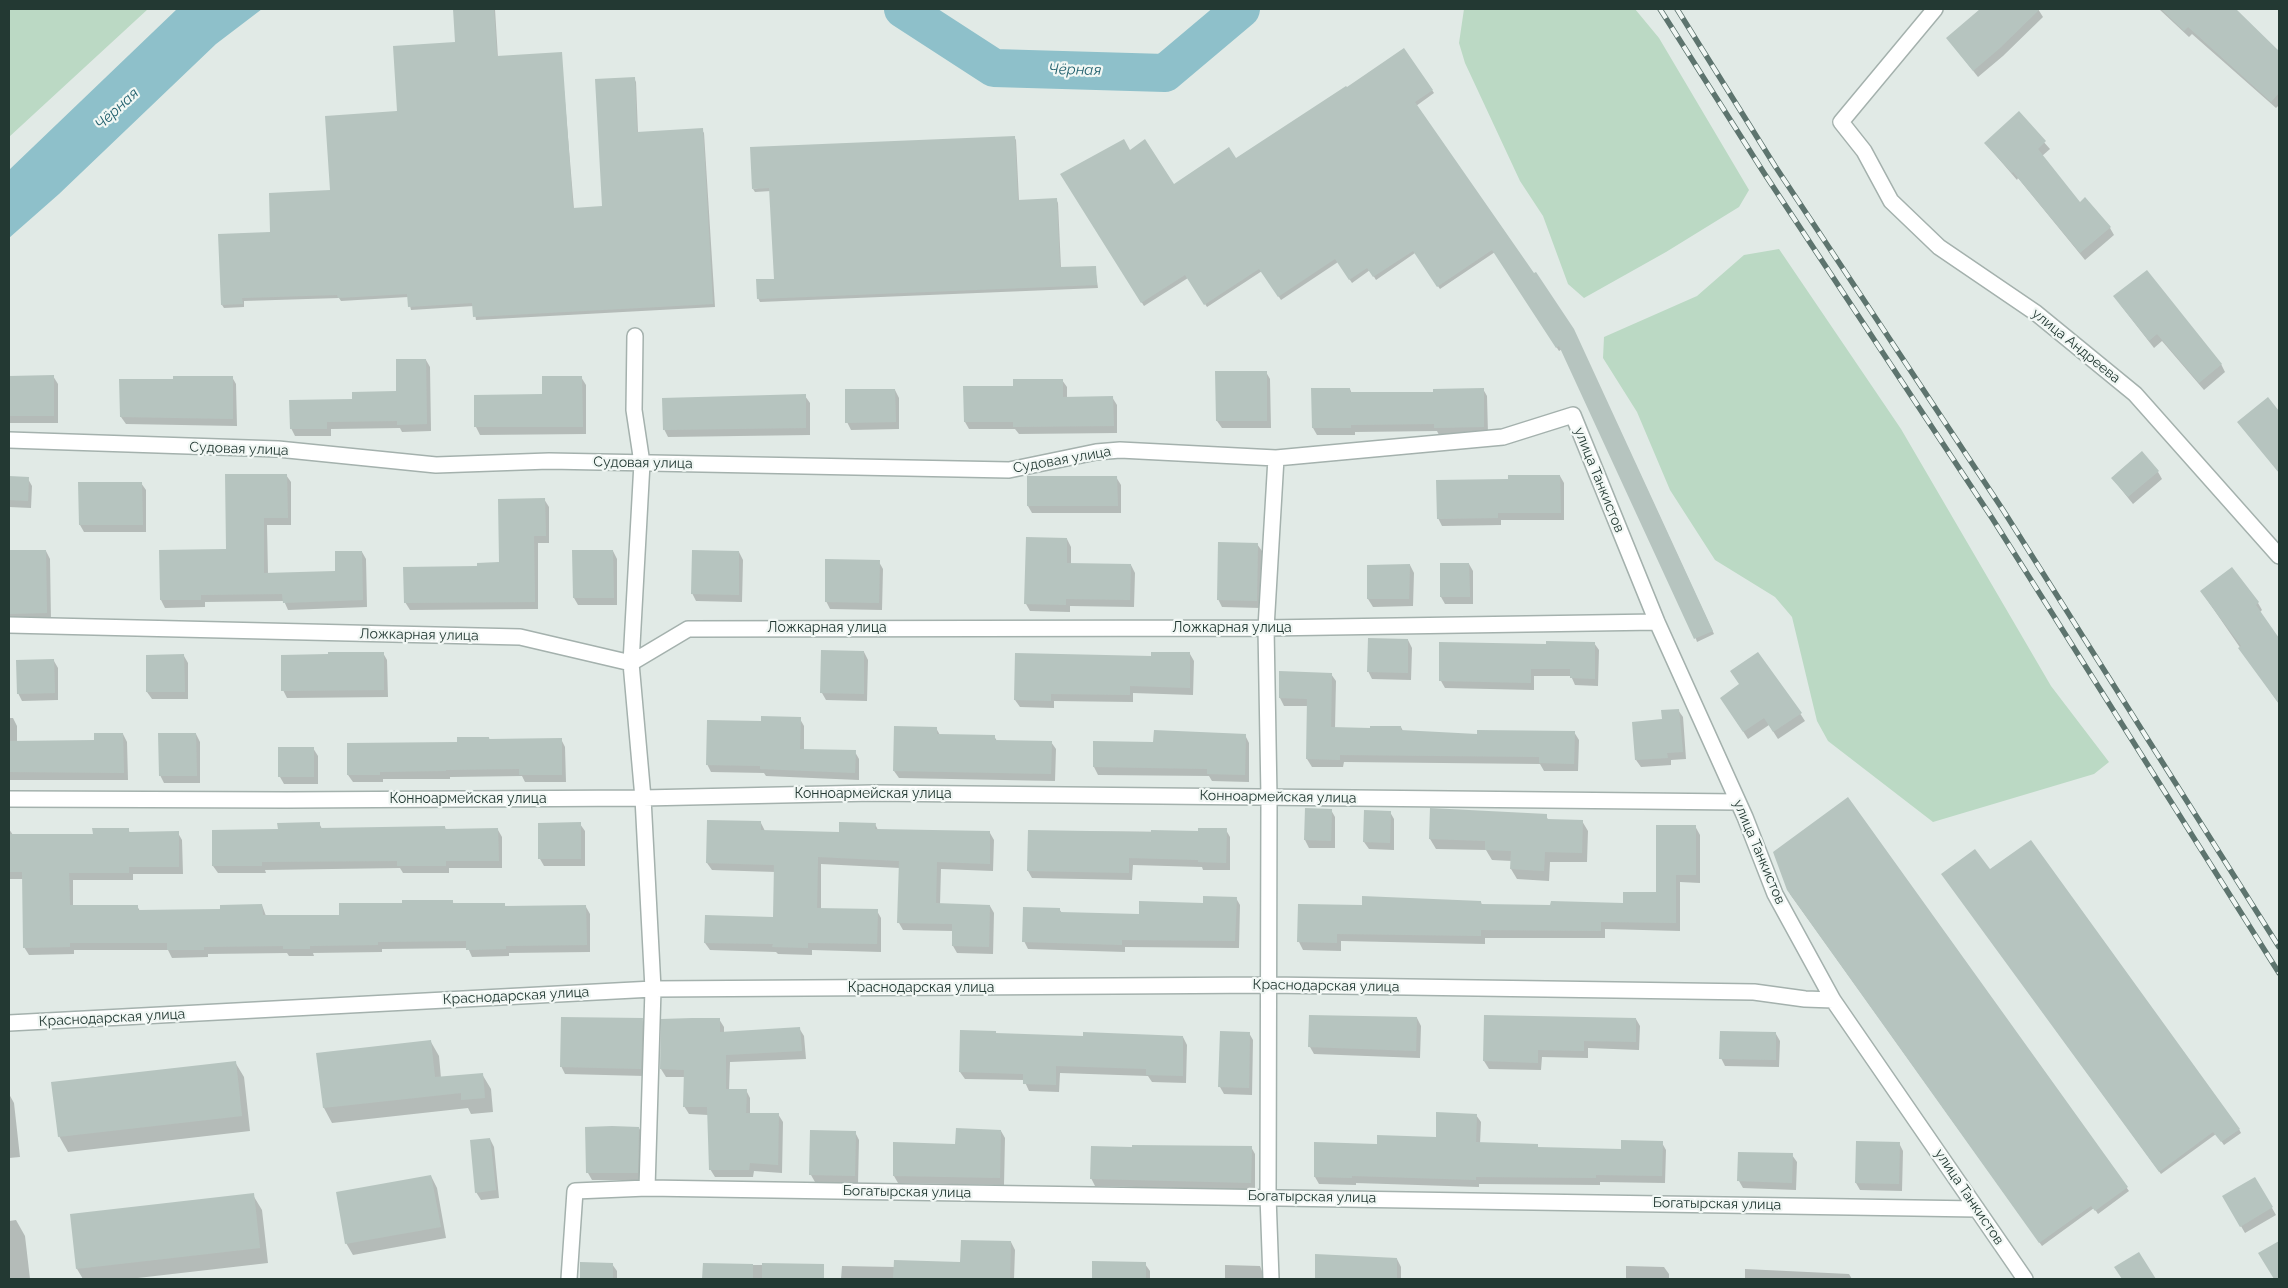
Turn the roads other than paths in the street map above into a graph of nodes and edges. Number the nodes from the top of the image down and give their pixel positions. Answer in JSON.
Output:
{"nodes":[{"id":1,"x":1935,"y":9,"type":"edge"},
{"id":2,"x":635,"y":336,"type":"dead end"},
{"id":3,"x":1573,"y":416,"type":"joint"},
{"id":4,"x":9,"y":440,"type":"edge"},
{"id":5,"x":1276,"y":458,"type":"junction"},
{"id":6,"x":642,"y":463,"type":"junction"},
{"id":7,"x":2279,"y":556,"type":"edge"},
{"id":8,"x":1657,"y":622,"type":"junction"},
{"id":9,"x":9,"y":624,"type":"edge"},
{"id":10,"x":1266,"y":628,"type":"junction"},
{"id":11,"x":631,"y":663,"type":"junction"},
{"id":12,"x":1268,"y":797,"type":"junction"},
{"id":13,"x":643,"y":798,"type":"junction"},
{"id":14,"x":9,"y":799,"type":"edge"},
{"id":15,"x":1738,"y":802,"type":"junction"},
{"id":16,"x":1269,"y":985,"type":"junction"},
{"id":17,"x":653,"y":989,"type":"junction"},
{"id":18,"x":1833,"y":1000,"type":"junction"},
{"id":19,"x":9,"y":1023,"type":"edge"},
{"id":20,"x":647,"y":1188,"type":"junction"},
{"id":21,"x":1268,"y":1196,"type":"junction"},
{"id":22,"x":1977,"y":1208,"type":"junction"},
{"id":23,"x":569,"y":1279,"type":"edge"},
{"id":24,"x":1271,"y":1279,"type":"edge"},
{"id":25,"x":2025,"y":1279,"type":"edge"}],
"edges":[{"from":1,"to":7,"type":"street","name":"улица Андреева"},
{"from":2,"to":6,"type":"street"},
{"from":3,"to":5,"type":"street","name":"Судовая улица"},
{"from":3,"to":8,"type":"street","name":"улица Танкистов"},
{"from":4,"to":6,"type":"street","name":"Судовая улица"},
{"from":5,"to":6,"type":"street","name":"Судовая улица"},
{"from":5,"to":10,"type":"street"},
{"from":6,"to":11,"type":"street"},
{"from":8,"to":10,"type":"street","name":"Ложкарная улица"},
{"from":8,"to":15,"type":"street","name":"улица Танкистов"},
{"from":9,"to":11,"type":"street","name":"Ложкарная улица"},
{"from":10,"to":11,"type":"street","name":"Ложкарная улица"},
{"from":10,"to":12,"type":"street"},
{"from":11,"to":13,"type":"street"},
{"from":12,"to":13,"type":"street","name":"Конноармейская улица"},
{"from":12,"to":15,"type":"street","name":"Конноармейская улица"},
{"from":12,"to":16,"type":"street"},
{"from":13,"to":14,"type":"street","name":"Конноармейская улица"},
{"from":13,"to":17,"type":"street"},
{"from":15,"to":18,"type":"street","name":"улица Танкистов"},
{"from":16,"to":17,"type":"street","name":"Краснодарская улица"},
{"from":16,"to":18,"type":"street","name":"Краснодарская улица"},
{"from":16,"to":21,"type":"street"},
{"from":17,"to":19,"type":"street","name":"Краснодарская улица"},
{"from":17,"to":20,"type":"street"},
{"from":18,"to":22,"type":"street","name":"улица Танкистов"},
{"from":20,"to":21,"type":"street","name":"Богатырская улица"},
{"from":20,"to":23,"type":"street","name":"Богатырская улица"},
{"from":21,"to":22,"type":"street","name":"Богатырская улица"},
{"from":21,"to":24,"type":"street"},
{"from":22,"to":25,"type":"street","name":"улица Танкистов"}]}
